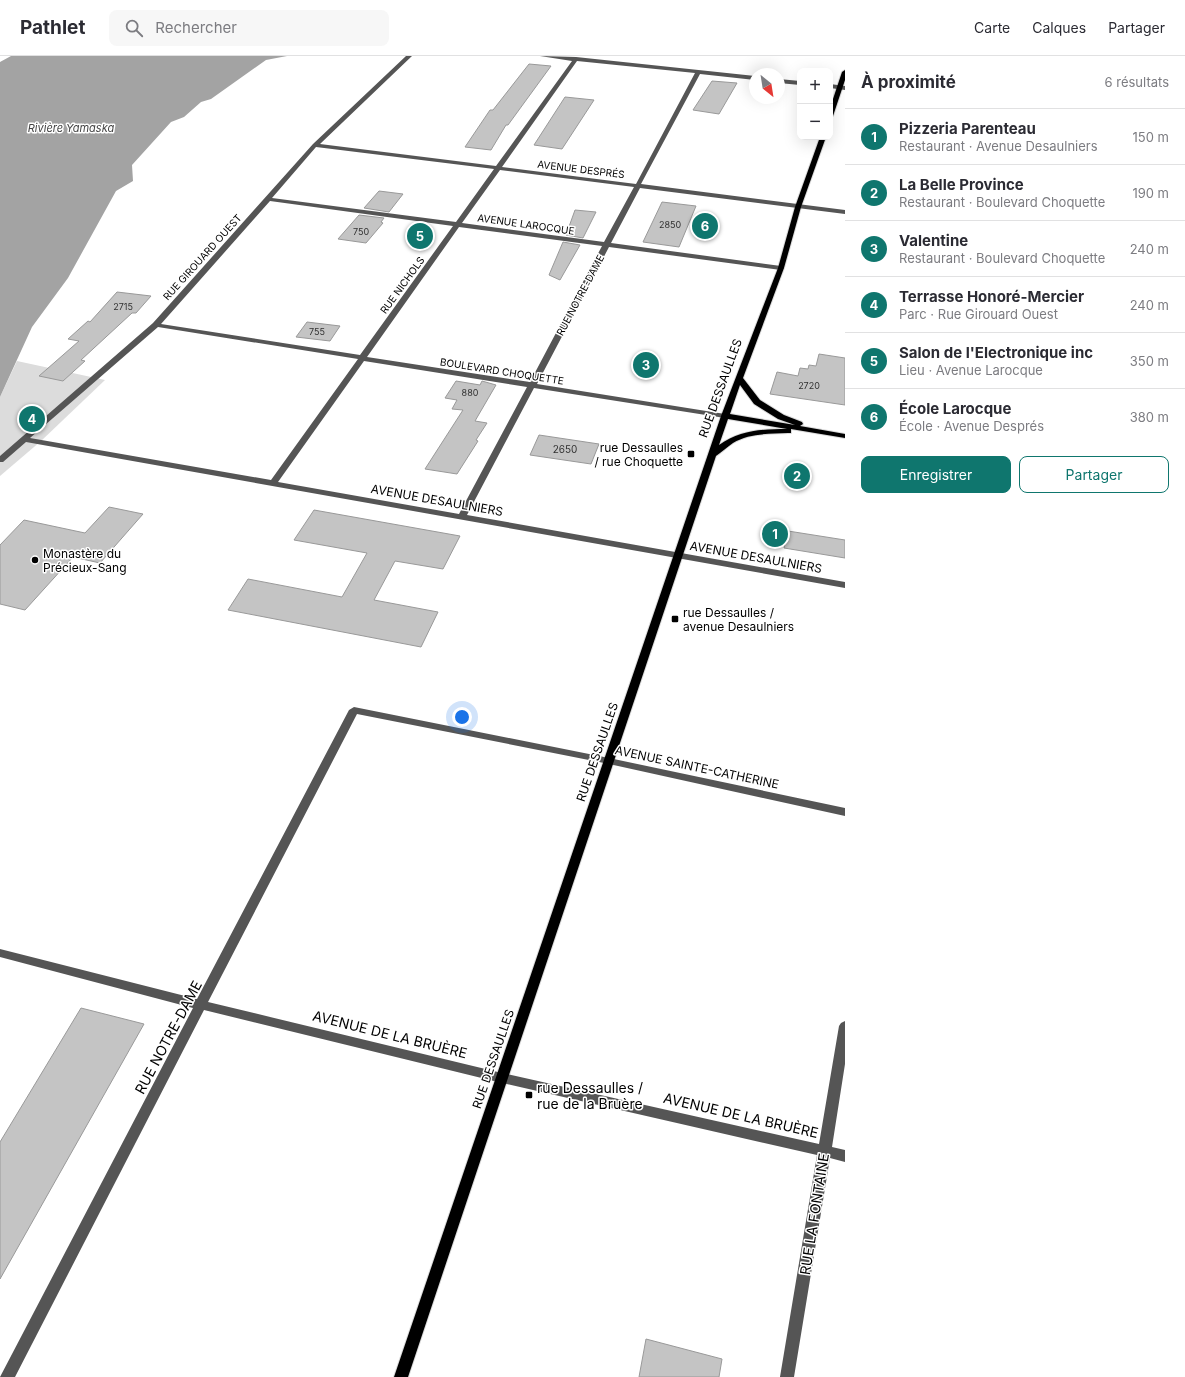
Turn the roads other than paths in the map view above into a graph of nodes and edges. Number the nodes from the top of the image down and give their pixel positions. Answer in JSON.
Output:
{"nodes":[{"id":1,"x":409,"y":56,"type":"edge"},
{"id":2,"x":543,"y":56,"type":"edge"},
{"id":3,"x":576,"y":59,"type":"junction"},
{"id":4,"x":698,"y":72,"type":"junction"},
{"id":5,"x":845,"y":72,"type":"edge"},
{"id":6,"x":749,"y":77,"type":"edge"},
{"id":7,"x":785,"y":82,"type":"edge"},
{"id":8,"x":797,"y":83,"type":"edge"},
{"id":9,"x":833,"y":86,"type":"edge"},
{"id":10,"x":843,"y":87,"type":"edge"},
{"id":11,"x":833,"y":109,"type":"edge"},
{"id":12,"x":822,"y":140,"type":"edge"},
{"id":13,"x":315,"y":145,"type":"junction"},
{"id":14,"x":498,"y":168,"type":"junction"},
{"id":15,"x":638,"y":186,"type":"junction"},
{"id":16,"x":268,"y":199,"type":"junction"},
{"id":17,"x":798,"y":207,"type":"junction"},
{"id":18,"x":845,"y":212,"type":"edge"},
{"id":19,"x":458,"y":225,"type":"junction"},
{"id":20,"x":607,"y":244,"type":"junction"},
{"id":21,"x":781,"y":268,"type":"junction"},
{"id":22,"x":156,"y":325,"type":"junction"},
{"id":23,"x":362,"y":358,"type":"junction"},
{"id":24,"x":739,"y":378,"type":"junction"},
{"id":25,"x":532,"y":386,"type":"junction"},
{"id":26,"x":725,"y":416,"type":"junction"},
{"id":27,"x":814,"y":430,"type":"junction"},
{"id":28,"x":845,"y":436,"type":"edge"},
{"id":29,"x":24,"y":439,"type":"junction"},
{"id":30,"x":712,"y":456,"type":"junction"},
{"id":31,"x":0,"y":460,"type":"edge"},
{"id":32,"x":273,"y":483,"type":"junction"},
{"id":33,"x":462,"y":517,"type":"junction"},
{"id":34,"x":678,"y":555,"type":"junction"},
{"id":35,"x":845,"y":585,"type":"edge"},
{"id":36,"x":354,"y":710,"type":"joint"},
{"id":37,"x":609,"y":762,"type":"junction"},
{"id":38,"x":845,"y":812,"type":"edge"},
{"id":39,"x":0,"y":953,"type":"edge"},
{"id":40,"x":201,"y":1005,"type":"junction"},
{"id":41,"x":845,"y":1026,"type":"edge"},
{"id":42,"x":502,"y":1078,"type":"junction"},
{"id":43,"x":824,"y":1150,"type":"junction"},
{"id":44,"x":845,"y":1156,"type":"edge"},
{"id":45,"x":7,"y":1377,"type":"edge"},
{"id":46,"x":402,"y":1377,"type":"edge"},
{"id":47,"x":787,"y":1377,"type":"edge"}],
"edges":[{"from":1,"to":13,"type":"street","name":"RUE GIROUARD OUEST"},
{"from":2,"to":3,"type":"street"},
{"from":3,"to":4,"type":"street"},
{"from":3,"to":14,"type":"street","name":"RUE NICHOLS"},
{"from":4,"to":6,"type":"street"},
{"from":4,"to":15,"type":"street","name":"RUE NOTRE-DAME"},
{"from":5,"to":10,"type":"main road"},
{"from":7,"to":8,"type":"street"},
{"from":9,"to":10,"type":"street"},
{"from":10,"to":11,"type":"main road"},
{"from":12,"to":17,"type":"main road","name":"RUE DESSAULLES"},
{"from":13,"to":14,"type":"street","name":"AVENUE DESPRÉS"},
{"from":13,"to":16,"type":"street","name":"RUE GIROUARD OUEST"},
{"from":14,"to":15,"type":"street","name":"AVENUE DESPRÉS"},
{"from":14,"to":19,"type":"street","name":"RUE NICHOLS"},
{"from":15,"to":17,"type":"street","name":"AVENUE DESPRÉS"},
{"from":15,"to":20,"type":"street","name":"RUE NOTRE-DAME"},
{"from":16,"to":19,"type":"street","name":"AVENUE LAROCQUE"},
{"from":16,"to":22,"type":"street","name":"RUE GIROUARD OUEST"},
{"from":17,"to":18,"type":"street","name":"AVENUE DESPRÉS"},
{"from":17,"to":21,"type":"main road","name":"RUE DESSAULLES"},
{"from":19,"to":20,"type":"street","name":"AVENUE LAROCQUE"},
{"from":19,"to":23,"type":"street","name":"RUE NICHOLS"},
{"from":20,"to":21,"type":"street","name":"AVENUE LAROCQUE"},
{"from":20,"to":25,"type":"street","name":"RUE NOTRE-DAME"},
{"from":21,"to":24,"type":"main road","name":"RUE DESSAULLES"},
{"from":22,"to":23,"type":"street","name":"BOULEVARD CHOQUETTE"},
{"from":22,"to":29,"type":"street","name":"RUE GIROUARD OUEST"},
{"from":23,"to":25,"type":"street","name":"BOULEVARD CHOQUETTE"},
{"from":23,"to":32,"type":"street","name":"RUE NICHOLS"},
{"from":24,"to":26,"type":"main road","name":"RUE DESSAULLES"},
{"from":24,"to":27,"type":"main road"},
{"from":25,"to":26,"type":"street","name":"BOULEVARD CHOQUETTE"},
{"from":25,"to":33,"type":"street","name":"RUE NOTRE-DAME"},
{"from":26,"to":27,"type":"main road","name":"BOULEVARD CHOQUETTE"},
{"from":26,"to":30,"type":"main road","name":"RUE DESSAULLES"},
{"from":27,"to":28,"type":"main road","name":"BOULEVARD CHOQUETTE"},
{"from":27,"to":30,"type":"main road"},
{"from":29,"to":31,"type":"street","name":"RUE GIROUARD OUEST"},
{"from":29,"to":32,"type":"street","name":"AVENUE DESAULNIERS"},
{"from":30,"to":34,"type":"main road","name":"RUE DESSAULLES"},
{"from":32,"to":33,"type":"street","name":"AVENUE DESAULNIERS"},
{"from":33,"to":34,"type":"street","name":"AVENUE DESAULNIERS"},
{"from":34,"to":35,"type":"street","name":"AVENUE DESAULNIERS"},
{"from":34,"to":37,"type":"main road","name":"RUE DESSAULLES"},
{"from":36,"to":37,"type":"street","name":"AVENUE SAINTE-CATHERINE"},
{"from":36,"to":40,"type":"street","name":"RUE NOTRE-DAME"},
{"from":37,"to":38,"type":"street","name":"AVENUE SAINTE-CATHERINE"},
{"from":37,"to":42,"type":"main road","name":"RUE DESSAULLES"},
{"from":39,"to":40,"type":"street","name":"AVENUE DE LA BRUÈRE"},
{"from":40,"to":42,"type":"street","name":"AVENUE DE LA BRUÈRE"},
{"from":40,"to":45,"type":"street","name":"RUE NOTRE-DAME"},
{"from":41,"to":43,"type":"street","name":"RUE LA FONTAINE"},
{"from":42,"to":43,"type":"street","name":"AVENUE DE LA BRUÈRE"},
{"from":42,"to":46,"type":"main road","name":"RUE DESSAULLES"},
{"from":43,"to":44,"type":"street","name":"AVENUE DE LA BRUÈRE"},
{"from":43,"to":47,"type":"street","name":"RUE LA FONTAINE"}]}
